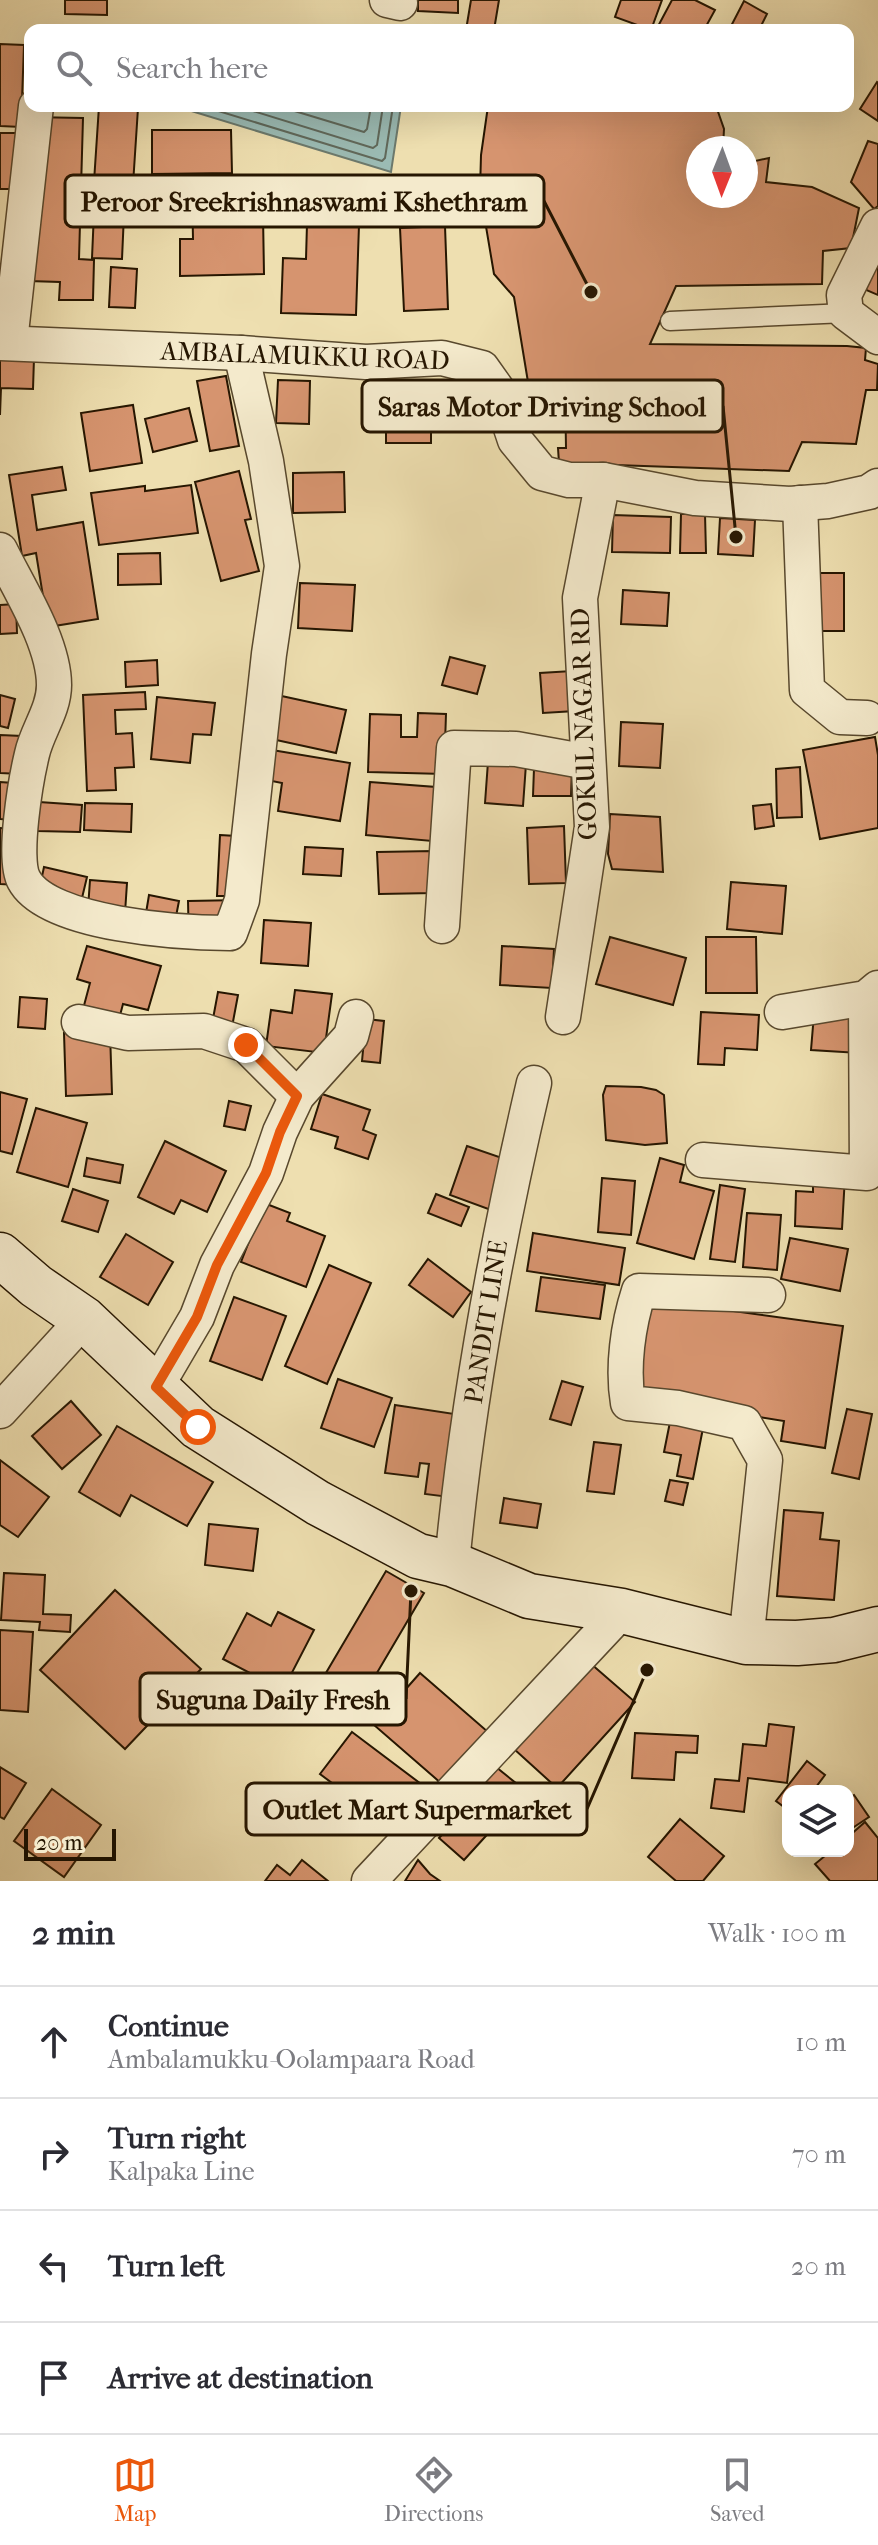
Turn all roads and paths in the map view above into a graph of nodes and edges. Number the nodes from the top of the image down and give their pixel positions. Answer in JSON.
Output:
{"nodes":[{"id":1,"x":35,"y":112,"type":"edge"},
{"id":2,"x":878,"y":226,"type":"edge"},
{"id":3,"x":846,"y":313,"type":"junction"},
{"id":4,"x":670,"y":321,"type":"dead end"},
{"id":5,"x":878,"y":337,"type":"edge"},
{"id":6,"x":5,"y":342,"type":"edge"},
{"id":7,"x":241,"y":353,"type":"junction"},
{"id":8,"x":603,"y":480,"type":"junction"},
{"id":9,"x":878,"y":486,"type":"edge"},
{"id":10,"x":800,"y":503,"type":"junction"},
{"id":11,"x":0,"y":550,"type":"edge"},
{"id":12,"x":867,"y":718,"type":"dead end"},
{"id":13,"x":588,"y":762,"type":"junction"},
{"id":14,"x":442,"y":926,"type":"dead end"},
{"id":15,"x":872,"y":993,"type":"edge"},
{"id":16,"x":782,"y":1012,"type":"dead end"},
{"id":17,"x":356,"y":1017,"type":"dead end"},
{"id":18,"x":563,"y":1017,"type":"dead end"},
{"id":19,"x":79,"y":1022,"type":"dead end"},
{"id":20,"x":534,"y":1083,"type":"dead end"},
{"id":21,"x":297,"y":1096,"type":"junction"},
{"id":22,"x":703,"y":1160,"type":"dead end"},
{"id":23,"x":0,"y":1255,"type":"edge"},
{"id":24,"x":768,"y":1295,"type":"dead end"},
{"id":25,"x":84,"y":1319,"type":"junction"},
{"id":26,"x":156,"y":1387,"type":"junction"},
{"id":27,"x":0,"y":1411,"type":"edge"},
{"id":28,"x":452,"y":1564,"type":"junction"},
{"id":29,"x":622,"y":1611,"type":"junction"},
{"id":30,"x":878,"y":1629,"type":"edge"},
{"id":31,"x":746,"y":1642,"type":"junction"},
{"id":32,"x":369,"y":1881,"type":"edge"}],
"edges":[{"from":1,"to":6,"type":"street"},
{"from":2,"to":3,"type":"street"},
{"from":3,"to":4,"type":"lane"},
{"from":3,"to":5,"type":"street"},
{"from":6,"to":7,"type":"street","name":"AMBALAMUKKU ROAD"},
{"from":7,"to":8,"type":"street","name":"AMBALAMUKKU ROAD"},
{"from":7,"to":11,"type":"street"},
{"from":8,"to":10,"type":"street","name":"AMBALAMUKKU ROAD"},
{"from":8,"to":13,"type":"street","name":"GOKUL NAGAR RD"},
{"from":9,"to":10,"type":"street","name":"AMBALAMUKKU ROAD"},
{"from":10,"to":12,"type":"street"},
{"from":13,"to":14,"type":"street"},
{"from":13,"to":18,"type":"street","name":"GOKUL NAGAR RD"},
{"from":15,"to":16,"type":"street"},
{"from":15,"to":22,"type":"street"},
{"from":17,"to":21,"type":"street"},
{"from":19,"to":21,"type":"street"},
{"from":20,"to":28,"type":"street","name":"PANDIT LINE"},
{"from":21,"to":26,"type":"street"},
{"from":23,"to":25,"type":"street"},
{"from":24,"to":31,"type":"street"},
{"from":25,"to":26,"type":"street"},
{"from":25,"to":27,"type":"street"},
{"from":26,"to":28,"type":"street"},
{"from":28,"to":29,"type":"street"},
{"from":29,"to":31,"type":"street"},
{"from":29,"to":32,"type":"street"},
{"from":30,"to":31,"type":"street"}]}
